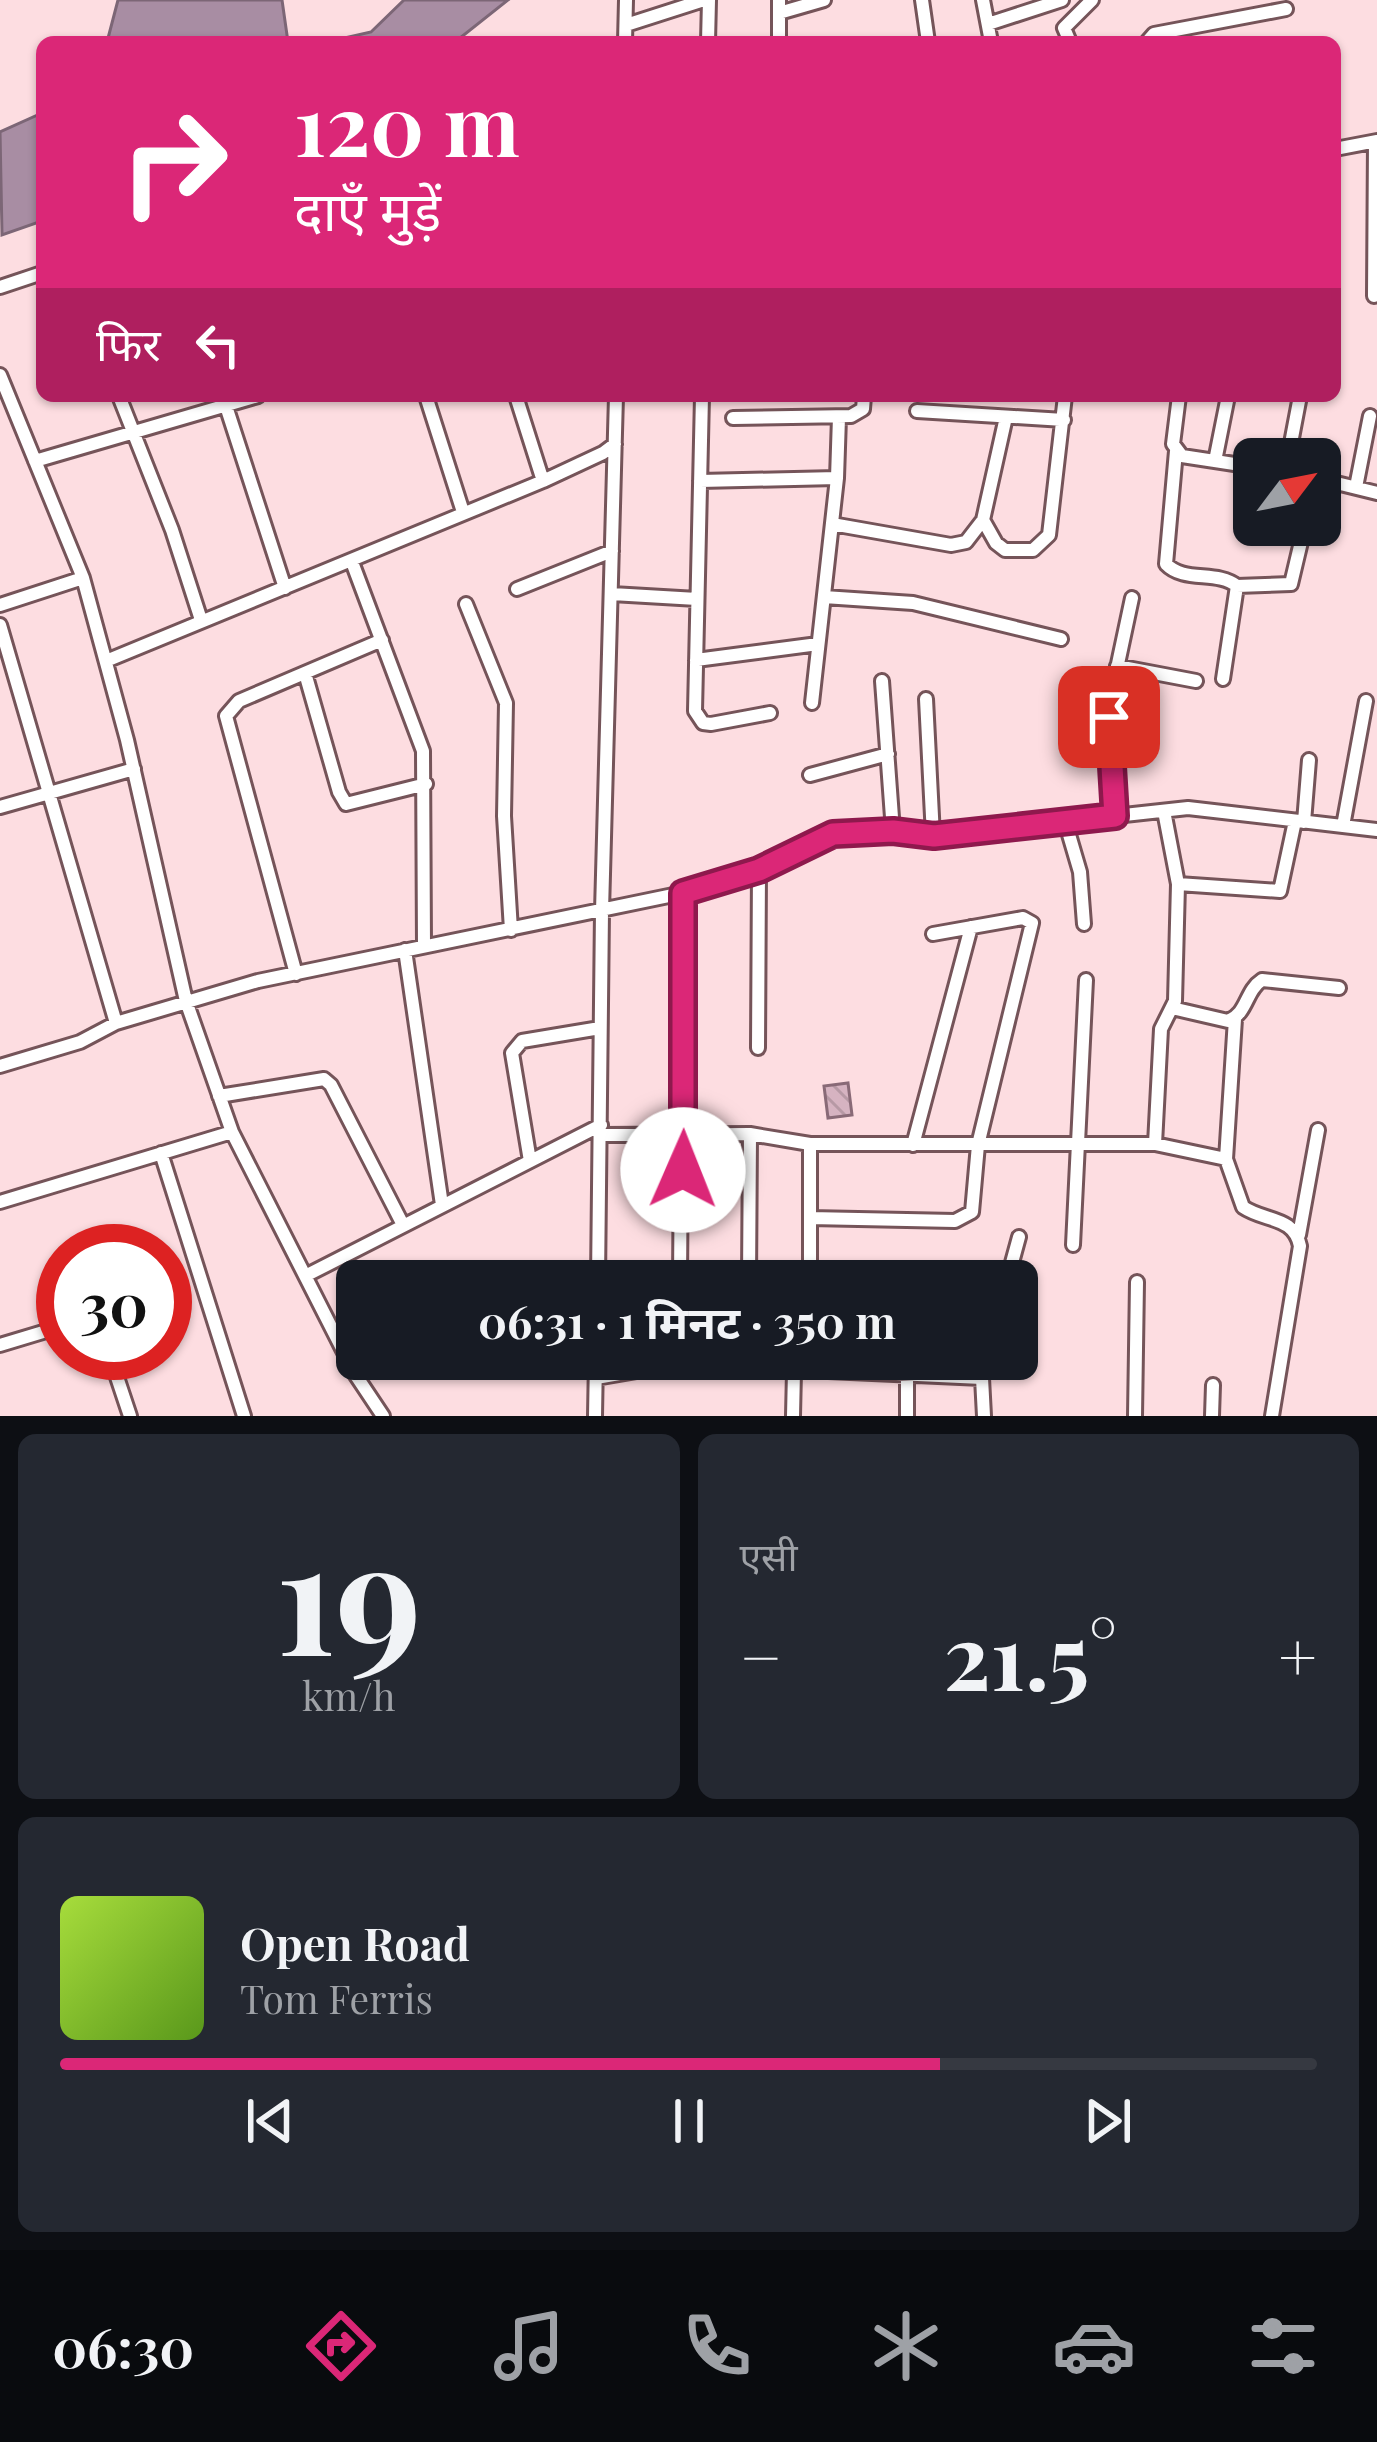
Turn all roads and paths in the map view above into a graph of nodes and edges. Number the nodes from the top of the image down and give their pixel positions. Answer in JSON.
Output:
{"nodes":[{"id":1,"x":626,"y":0,"type":"edge"},
{"id":2,"x":706,"y":0,"type":"edge"},
{"id":3,"x":824,"y":0,"type":"edge"},
{"id":4,"x":922,"y":0,"type":"edge"},
{"id":5,"x":983,"y":0,"type":"edge"},
{"id":6,"x":1062,"y":0,"type":"edge"},
{"id":7,"x":1092,"y":0,"type":"edge"},
{"id":8,"x":779,"y":7,"type":"edge"},
{"id":9,"x":1286,"y":9,"type":"dead end"},
{"id":10,"x":988,"y":24,"type":"junction"},
{"id":11,"x":626,"y":25,"type":"junction"},
{"id":12,"x":625,"y":36,"type":"edge"},
{"id":13,"x":708,"y":36,"type":"edge"},
{"id":14,"x":927,"y":36,"type":"edge"},
{"id":15,"x":990,"y":36,"type":"edge"},
{"id":16,"x":1067,"y":36,"type":"edge"},
{"id":17,"x":1152,"y":36,"type":"edge"},
{"id":18,"x":1376,"y":141,"type":"edge"},
{"id":19,"x":1341,"y":148,"type":"edge"},
{"id":20,"x":36,"y":276,"type":"edge"},
{"id":21,"x":0,"y":287,"type":"edge"},
{"id":22,"x":1374,"y":296,"type":"edge"},
{"id":23,"x":0,"y":375,"type":"edge"},
{"id":24,"x":4,"y":398,"type":"edge"},
{"id":25,"x":122,"y":402,"type":"edge"},
{"id":26,"x":239,"y":402,"type":"edge"},
{"id":27,"x":428,"y":402,"type":"edge"},
{"id":28,"x":518,"y":402,"type":"edge"},
{"id":29,"x":615,"y":402,"type":"edge"},
{"id":30,"x":702,"y":402,"type":"edge"},
{"id":31,"x":862,"y":402,"type":"edge"},
{"id":32,"x":1065,"y":402,"type":"edge"},
{"id":33,"x":1178,"y":402,"type":"edge"},
{"id":34,"x":1227,"y":402,"type":"edge"},
{"id":35,"x":1299,"y":402,"type":"edge"},
{"id":36,"x":226,"y":406,"type":"junction"},
{"id":37,"x":917,"y":411,"type":"dead end"},
{"id":38,"x":1370,"y":416,"type":"dead end"},
{"id":39,"x":839,"y":417,"type":"junction"},
{"id":40,"x":1006,"y":417,"type":"junction"},
{"id":41,"x":733,"y":418,"type":"dead end"},
{"id":42,"x":1064,"y":420,"type":"junction"},
{"id":43,"x":136,"y":434,"type":"junction"},
{"id":44,"x":1292,"y":438,"type":"edge"},
{"id":45,"x":605,"y":451,"type":"junction"},
{"id":46,"x":1176,"y":451,"type":"junction"},
{"id":47,"x":35,"y":461,"type":"junction"},
{"id":48,"x":1215,"y":461,"type":"junction"},
{"id":49,"x":1233,"y":464,"type":"edge"},
{"id":50,"x":837,"y":478,"type":"junction"},
{"id":51,"x":543,"y":482,"type":"junction"},
{"id":52,"x":700,"y":482,"type":"junction"},
{"id":53,"x":1341,"y":484,"type":"edge"},
{"id":54,"x":1356,"y":487,"type":"junction"},
{"id":55,"x":1377,"y":493,"type":"edge"},
{"id":56,"x":463,"y":512,"type":"junction"},
{"id":57,"x":983,"y":520,"type":"junction"},
{"id":58,"x":832,"y":524,"type":"junction"},
{"id":59,"x":1300,"y":546,"type":"edge"},
{"id":60,"x":612,"y":551,"type":"junction"},
{"id":61,"x":352,"y":562,"type":"junction"},
{"id":62,"x":83,"y":578,"type":"junction"},
{"id":63,"x":1237,"y":586,"type":"junction"},
{"id":64,"x":286,"y":588,"type":"junction"},
{"id":65,"x":517,"y":589,"type":"dead end"},
{"id":66,"x":612,"y":594,"type":"junction"},
{"id":67,"x":824,"y":597,"type":"junction"},
{"id":68,"x":1132,"y":598,"type":"dead end"},
{"id":69,"x":697,"y":599,"type":"junction"},
{"id":70,"x":466,"y":604,"type":"dead end"},
{"id":71,"x":0,"y":605,"type":"edge"},
{"id":72,"x":201,"y":620,"type":"junction"},
{"id":73,"x":0,"y":625,"type":"edge"},
{"id":74,"x":1061,"y":639,"type":"dead end"},
{"id":75,"x":382,"y":640,"type":"junction"},
{"id":76,"x":818,"y":644,"type":"junction"},
{"id":77,"x":696,"y":660,"type":"junction"},
{"id":78,"x":106,"y":661,"type":"junction"},
{"id":79,"x":1117,"y":666,"type":"junction"},
{"id":80,"x":305,"y":673,"type":"junction"},
{"id":81,"x":1223,"y":679,"type":"dead end"},
{"id":82,"x":882,"y":681,"type":"dead end"},
{"id":83,"x":1196,"y":681,"type":"dead end"},
{"id":84,"x":17,"y":682,"type":"junction"},
{"id":85,"x":0,"y":688,"type":"edge"},
{"id":86,"x":926,"y":699,"type":"dead end"},
{"id":87,"x":1366,"y":701,"type":"dead end"},
{"id":88,"x":812,"y":703,"type":"dead end"},
{"id":89,"x":770,"y":713,"type":"dead end"},
{"id":90,"x":888,"y":754,"type":"junction"},
{"id":91,"x":1309,"y":760,"type":"dead end"},
{"id":92,"x":134,"y":769,"type":"junction"},
{"id":93,"x":810,"y":775,"type":"dead end"},
{"id":94,"x":426,"y":784,"type":"junction"},
{"id":95,"x":50,"y":795,"type":"junction"},
{"id":96,"x":0,"y":807,"type":"edge"},
{"id":97,"x":1164,"y":811,"type":"junction"},
{"id":98,"x":1115,"y":816,"type":"junction"},
{"id":99,"x":1065,"y":821,"type":"junction"},
{"id":100,"x":1299,"y":821,"type":"junction"},
{"id":101,"x":1343,"y":826,"type":"junction"},
{"id":102,"x":1377,"y":830,"type":"edge"},
{"id":103,"x":893,"y":831,"type":"junction"},
{"id":104,"x":934,"y":836,"type":"junction"},
{"id":105,"x":759,"y":870,"type":"junction"},
{"id":106,"x":1178,"y":884,"type":"junction"},
{"id":107,"x":683,"y":893,"type":"junction"},
{"id":108,"x":602,"y":911,"type":"junction"},
{"id":109,"x":1084,"y":924,"type":"dead end"},
{"id":110,"x":971,"y":927,"type":"junction"},
{"id":111,"x":511,"y":929,"type":"junction"},
{"id":112,"x":933,"y":934,"type":"dead end"},
{"id":113,"x":424,"y":945,"type":"junction"},
{"id":114,"x":405,"y":950,"type":"junction"},
{"id":115,"x":296,"y":974,"type":"junction"},
{"id":116,"x":1086,"y":980,"type":"dead end"},
{"id":117,"x":1339,"y":988,"type":"dead end"},
{"id":118,"x":186,"y":1001,"type":"junction"},
{"id":119,"x":1172,"y":1008,"type":"junction"},
{"id":120,"x":1235,"y":1018,"type":"junction"},
{"id":121,"x":116,"y":1023,"type":"junction"},
{"id":122,"x":600,"y":1028,"type":"junction"},
{"id":123,"x":758,"y":1048,"type":"dead end"},
{"id":124,"x":0,"y":1066,"type":"edge"},
{"id":125,"x":219,"y":1096,"type":"junction"},
{"id":126,"x":601,"y":1130,"type":"junction"},
{"id":127,"x":1318,"y":1130,"type":"dead end"},
{"id":128,"x":232,"y":1132,"type":"junction"},
{"id":129,"x":684,"y":1133,"type":"junction"},
{"id":130,"x":750,"y":1134,"type":"junction"},
{"id":131,"x":810,"y":1144,"type":"junction"},
{"id":132,"x":913,"y":1144,"type":"junction"},
{"id":133,"x":1155,"y":1144,"type":"junction"},
{"id":134,"x":978,"y":1145,"type":"junction"},
{"id":135,"x":1081,"y":1146,"type":"junction"},
{"id":136,"x":161,"y":1154,"type":"junction"},
{"id":137,"x":1226,"y":1159,"type":"junction"},
{"id":138,"x":530,"y":1161,"type":"junction"},
{"id":139,"x":0,"y":1202,"type":"edge"},
{"id":140,"x":442,"y":1205,"type":"junction"},
{"id":141,"x":810,"y":1218,"type":"junction"},
{"id":142,"x":403,"y":1225,"type":"junction"},
{"id":143,"x":1018,"y":1237,"type":"dead end"},
{"id":144,"x":1298,"y":1237,"type":"junction"},
{"id":145,"x":1073,"y":1245,"type":"dead end"},
{"id":146,"x":598,"y":1260,"type":"edge"},
{"id":147,"x":681,"y":1260,"type":"edge"},
{"id":148,"x":748,"y":1260,"type":"edge"},
{"id":149,"x":810,"y":1260,"type":"edge"},
{"id":150,"x":1012,"y":1260,"type":"edge"},
{"id":151,"x":307,"y":1275,"type":"junction"},
{"id":152,"x":1137,"y":1282,"type":"dead end"},
{"id":153,"x":36,"y":1334,"type":"edge"},
{"id":154,"x":0,"y":1345,"type":"edge"},
{"id":155,"x":118,"y":1380,"type":"edge"},
{"id":156,"x":596,"y":1380,"type":"edge"},
{"id":157,"x":794,"y":1380,"type":"edge"},
{"id":158,"x":908,"y":1380,"type":"edge"},
{"id":159,"x":982,"y":1380,"type":"edge"},
{"id":160,"x":1213,"y":1384,"type":"dead end"},
{"id":161,"x":379,"y":1415,"type":"edge"},
{"id":162,"x":130,"y":1416,"type":"edge"},
{"id":163,"x":244,"y":1416,"type":"edge"},
{"id":164,"x":595,"y":1416,"type":"edge"},
{"id":165,"x":793,"y":1416,"type":"edge"},
{"id":166,"x":907,"y":1416,"type":"edge"},
{"id":167,"x":985,"y":1416,"type":"edge"},
{"id":168,"x":1135,"y":1416,"type":"edge"},
{"id":169,"x":1212,"y":1416,"type":"edge"},
{"id":170,"x":1272,"y":1416,"type":"edge"}],
"edges":[{"from":1,"to":11,"type":"street"},
{"from":2,"to":11,"type":"street"},
{"from":2,"to":13,"type":"street"},
{"from":3,"to":8,"type":"street"},
{"from":4,"to":14,"type":"street"},
{"from":5,"to":10,"type":"street"},
{"from":6,"to":10,"type":"street"},
{"from":7,"to":16,"type":"street"},
{"from":9,"to":17,"type":"street"},
{"from":10,"to":15,"type":"street"},
{"from":11,"to":12,"type":"street"},
{"from":18,"to":19,"type":"street"},
{"from":18,"to":22,"type":"street"},
{"from":20,"to":21,"type":"street"},
{"from":23,"to":24,"type":"street"},
{"from":24,"to":47,"type":"street"},
{"from":25,"to":43,"type":"street"},
{"from":26,"to":36,"type":"street"},
{"from":27,"to":56,"type":"street"},
{"from":28,"to":51,"type":"street"},
{"from":29,"to":45,"type":"street"},
{"from":30,"to":52,"type":"street"},
{"from":31,"to":39,"type":"street"},
{"from":32,"to":42,"type":"street"},
{"from":33,"to":46,"type":"street"},
{"from":34,"to":48,"type":"street"},
{"from":35,"to":44,"type":"street"},
{"from":36,"to":43,"type":"street"},
{"from":36,"to":64,"type":"street"},
{"from":37,"to":40,"type":"street"},
{"from":38,"to":54,"type":"street"},
{"from":39,"to":41,"type":"street"},
{"from":39,"to":50,"type":"street"},
{"from":40,"to":42,"type":"street"},
{"from":40,"to":57,"type":"street"},
{"from":42,"to":57,"type":"street"},
{"from":43,"to":47,"type":"street"},
{"from":43,"to":72,"type":"street"},
{"from":45,"to":51,"type":"street"},
{"from":45,"to":60,"type":"street"},
{"from":46,"to":48,"type":"street"},
{"from":46,"to":63,"type":"street"},
{"from":47,"to":62,"type":"street"},
{"from":48,"to":49,"type":"street"},
{"from":50,"to":52,"type":"street"},
{"from":50,"to":58,"type":"street"},
{"from":51,"to":56,"type":"street"},
{"from":52,"to":69,"type":"street"},
{"from":53,"to":54,"type":"street"},
{"from":54,"to":55,"type":"street"},
{"from":56,"to":61,"type":"street"},
{"from":57,"to":58,"type":"street"},
{"from":58,"to":67,"type":"street"},
{"from":59,"to":63,"type":"street"},
{"from":60,"to":65,"type":"street"},
{"from":60,"to":66,"type":"street"},
{"from":61,"to":64,"type":"street"},
{"from":61,"to":75,"type":"street"},
{"from":62,"to":71,"type":"street"},
{"from":62,"to":78,"type":"street"},
{"from":63,"to":81,"type":"street"},
{"from":64,"to":72,"type":"street"},
{"from":66,"to":69,"type":"street"},
{"from":66,"to":108,"type":"street"},
{"from":67,"to":74,"type":"street"},
{"from":67,"to":76,"type":"street"},
{"from":68,"to":79,"type":"street"},
{"from":69,"to":77,"type":"street"},
{"from":70,"to":111,"type":"street"},
{"from":72,"to":78,"type":"street"},
{"from":73,"to":84,"type":"street"},
{"from":75,"to":80,"type":"street"},
{"from":75,"to":94,"type":"street"},
{"from":76,"to":77,"type":"street"},
{"from":76,"to":88,"type":"street"},
{"from":77,"to":89,"type":"street"},
{"from":78,"to":92,"type":"street"},
{"from":79,"to":83,"type":"street"},
{"from":79,"to":98,"type":"street"},
{"from":80,"to":94,"type":"street"},
{"from":80,"to":115,"type":"street"},
{"from":82,"to":90,"type":"street"},
{"from":84,"to":85,"type":"street"},
{"from":84,"to":95,"type":"street"},
{"from":86,"to":104,"type":"street"},
{"from":87,"to":101,"type":"street"},
{"from":90,"to":93,"type":"street"},
{"from":90,"to":103,"type":"street"},
{"from":91,"to":100,"type":"street"},
{"from":92,"to":95,"type":"street"},
{"from":92,"to":118,"type":"street"},
{"from":94,"to":113,"type":"street"},
{"from":95,"to":96,"type":"street"},
{"from":95,"to":121,"type":"street"},
{"from":97,"to":98,"type":"street"},
{"from":97,"to":100,"type":"street"},
{"from":97,"to":106,"type":"street"},
{"from":98,"to":99,"type":"street"},
{"from":99,"to":104,"type":"street"},
{"from":99,"to":109,"type":"street"},
{"from":100,"to":101,"type":"street"},
{"from":100,"to":106,"type":"street"},
{"from":101,"to":102,"type":"street"},
{"from":103,"to":104,"type":"street"},
{"from":103,"to":105,"type":"street"},
{"from":105,"to":107,"type":"street"},
{"from":105,"to":123,"type":"street"},
{"from":106,"to":119,"type":"street"},
{"from":107,"to":108,"type":"street"},
{"from":107,"to":129,"type":"street"},
{"from":108,"to":111,"type":"street"},
{"from":108,"to":122,"type":"street"},
{"from":110,"to":112,"type":"street"},
{"from":110,"to":132,"type":"street"},
{"from":110,"to":134,"type":"street"},
{"from":111,"to":113,"type":"street"},
{"from":113,"to":114,"type":"street"},
{"from":114,"to":115,"type":"street"},
{"from":114,"to":140,"type":"street"},
{"from":115,"to":118,"type":"street"},
{"from":116,"to":135,"type":"street"},
{"from":117,"to":120,"type":"street"},
{"from":118,"to":121,"type":"street"},
{"from":118,"to":125,"type":"street"},
{"from":119,"to":120,"type":"street"},
{"from":119,"to":133,"type":"street"},
{"from":120,"to":137,"type":"street"},
{"from":121,"to":124,"type":"street"},
{"from":122,"to":126,"type":"street"},
{"from":122,"to":138,"type":"street"},
{"from":125,"to":128,"type":"street"},
{"from":125,"to":142,"type":"street"},
{"from":126,"to":129,"type":"street"},
{"from":126,"to":138,"type":"street"},
{"from":126,"to":146,"type":"street"},
{"from":127,"to":144,"type":"street"},
{"from":128,"to":136,"type":"street"},
{"from":128,"to":151,"type":"street"},
{"from":129,"to":130,"type":"street"},
{"from":129,"to":147,"type":"street"},
{"from":130,"to":131,"type":"street"},
{"from":130,"to":148,"type":"street"},
{"from":131,"to":132,"type":"street"},
{"from":131,"to":141,"type":"street"},
{"from":132,"to":134,"type":"street"},
{"from":133,"to":135,"type":"street"},
{"from":133,"to":137,"type":"street"},
{"from":134,"to":135,"type":"street"},
{"from":134,"to":141,"type":"street"},
{"from":135,"to":145,"type":"street"},
{"from":136,"to":139,"type":"street"},
{"from":136,"to":163,"type":"street"},
{"from":137,"to":144,"type":"street"},
{"from":138,"to":140,"type":"street"},
{"from":140,"to":142,"type":"street"},
{"from":141,"to":149,"type":"street"},
{"from":142,"to":151,"type":"street"},
{"from":143,"to":150,"type":"street"},
{"from":144,"to":170,"type":"street"},
{"from":151,"to":161,"type":"street"},
{"from":152,"to":168,"type":"street"},
{"from":153,"to":154,"type":"street"},
{"from":155,"to":162,"type":"street"},
{"from":156,"to":164,"type":"street"},
{"from":157,"to":165,"type":"street"},
{"from":158,"to":166,"type":"street"},
{"from":159,"to":167,"type":"street"},
{"from":160,"to":169,"type":"street"}]}
